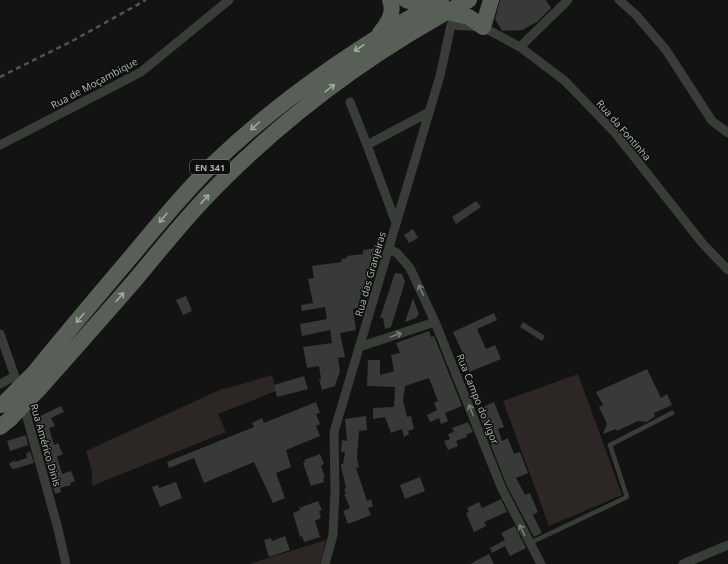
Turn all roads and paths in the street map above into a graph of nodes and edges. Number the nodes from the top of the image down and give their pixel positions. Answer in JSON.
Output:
{"nodes":[{"id":1,"x":229,"y":0,"type":"edge"},
{"id":2,"x":390,"y":0,"type":"edge"},
{"id":3,"x":406,"y":0,"type":"edge"},
{"id":4,"x":469,"y":0,"type":"edge"},
{"id":5,"x":491,"y":0,"type":"edge"},
{"id":6,"x":568,"y":0,"type":"edge"},
{"id":7,"x":619,"y":0,"type":"edge"},
{"id":8,"x":439,"y":6,"type":"edge"},
{"id":9,"x":483,"y":27,"type":"junction"},
{"id":10,"x":379,"y":36,"type":"junction"},
{"id":11,"x":520,"y":47,"type":"junction"},
{"id":12,"x":350,"y":102,"type":"dead end"},
{"id":13,"x":429,"y":112,"type":"junction"},
{"id":14,"x":728,"y":134,"type":"edge"},
{"id":15,"x":0,"y":145,"type":"edge"},
{"id":16,"x":367,"y":145,"type":"junction"},
{"id":17,"x":396,"y":223,"type":"junction"},
{"id":18,"x":389,"y":249,"type":"junction"},
{"id":19,"x":728,"y":270,"type":"edge"},
{"id":20,"x":435,"y":322,"type":"junction"},
{"id":21,"x":0,"y":334,"type":"edge"},
{"id":22,"x":359,"y":347,"type":"junction"},
{"id":23,"x":16,"y":376,"type":"junction"},
{"id":24,"x":0,"y":384,"type":"edge"},
{"id":25,"x":672,"y":413,"type":"dead end"},
{"id":26,"x":3,"y":414,"type":"edge"},
{"id":27,"x":528,"y":544,"type":"junction"},
{"id":28,"x":728,"y":545,"type":"edge"},
{"id":29,"x":66,"y":564,"type":"edge"},
{"id":30,"x":325,"y":564,"type":"edge"},
{"id":31,"x":541,"y":564,"type":"edge"},
{"id":32,"x":683,"y":564,"type":"edge"}],
"edges":[{"from":1,"to":15,"type":"street","name":"Rua de Moçambique"},
{"from":2,"to":10,"type":"highway"},
{"from":3,"to":8,"type":"highway"},
{"from":4,"to":8,"type":"highway","number":"EN 341"},
{"from":5,"to":9,"type":"highway"},
{"from":6,"to":11,"type":"street"},
{"from":7,"to":14,"type":"street"},
{"from":8,"to":9,"type":"highway"},
{"from":8,"to":10,"type":"highway","number":"EN 341"},
{"from":26,"to":8,"type":"highway","number":"EN 341","one_way":true,"bridge":true},
{"from":9,"to":11,"type":"street","name":"Rua da Fontinha"},
{"from":9,"to":13,"type":"street","name":"Rua das Granjeiras"},
{"from":10,"to":26,"type":"highway","number":"EN 341","one_way":true,"bridge":true},
{"from":11,"to":19,"type":"street","name":"Rua da Fontinha"},
{"from":12,"to":16,"type":"street"},
{"from":13,"to":16,"type":"street"},
{"from":13,"to":17,"type":"street","name":"Rua das Granjeiras"},
{"from":16,"to":17,"type":"street"},
{"from":17,"to":18,"type":"street","name":"Rua das Granjeiras"},
{"from":20,"to":18,"type":"street","name":"Rua Campo do Vigor","one_way":true},
{"from":18,"to":22,"type":"street","name":"Rua das Granjeiras"},
{"from":22,"to":20,"type":"street","one_way":true},
{"from":27,"to":20,"type":"street","name":"Rua Campo do Vigor","one_way":true},
{"from":21,"to":23,"type":"street","name":"Rua Américo Dinis"},
{"from":22,"to":30,"type":"street","name":"Rua das Granjeiras"},
{"from":23,"to":24,"type":"street"},
{"from":23,"to":29,"type":"street","name":"Rua Américo Dinis"},
{"from":25,"to":27,"type":"lane"},
{"from":27,"to":31,"type":"street","name":"Rua Campo do Vigor"},
{"from":28,"to":32,"type":"street"}]}
